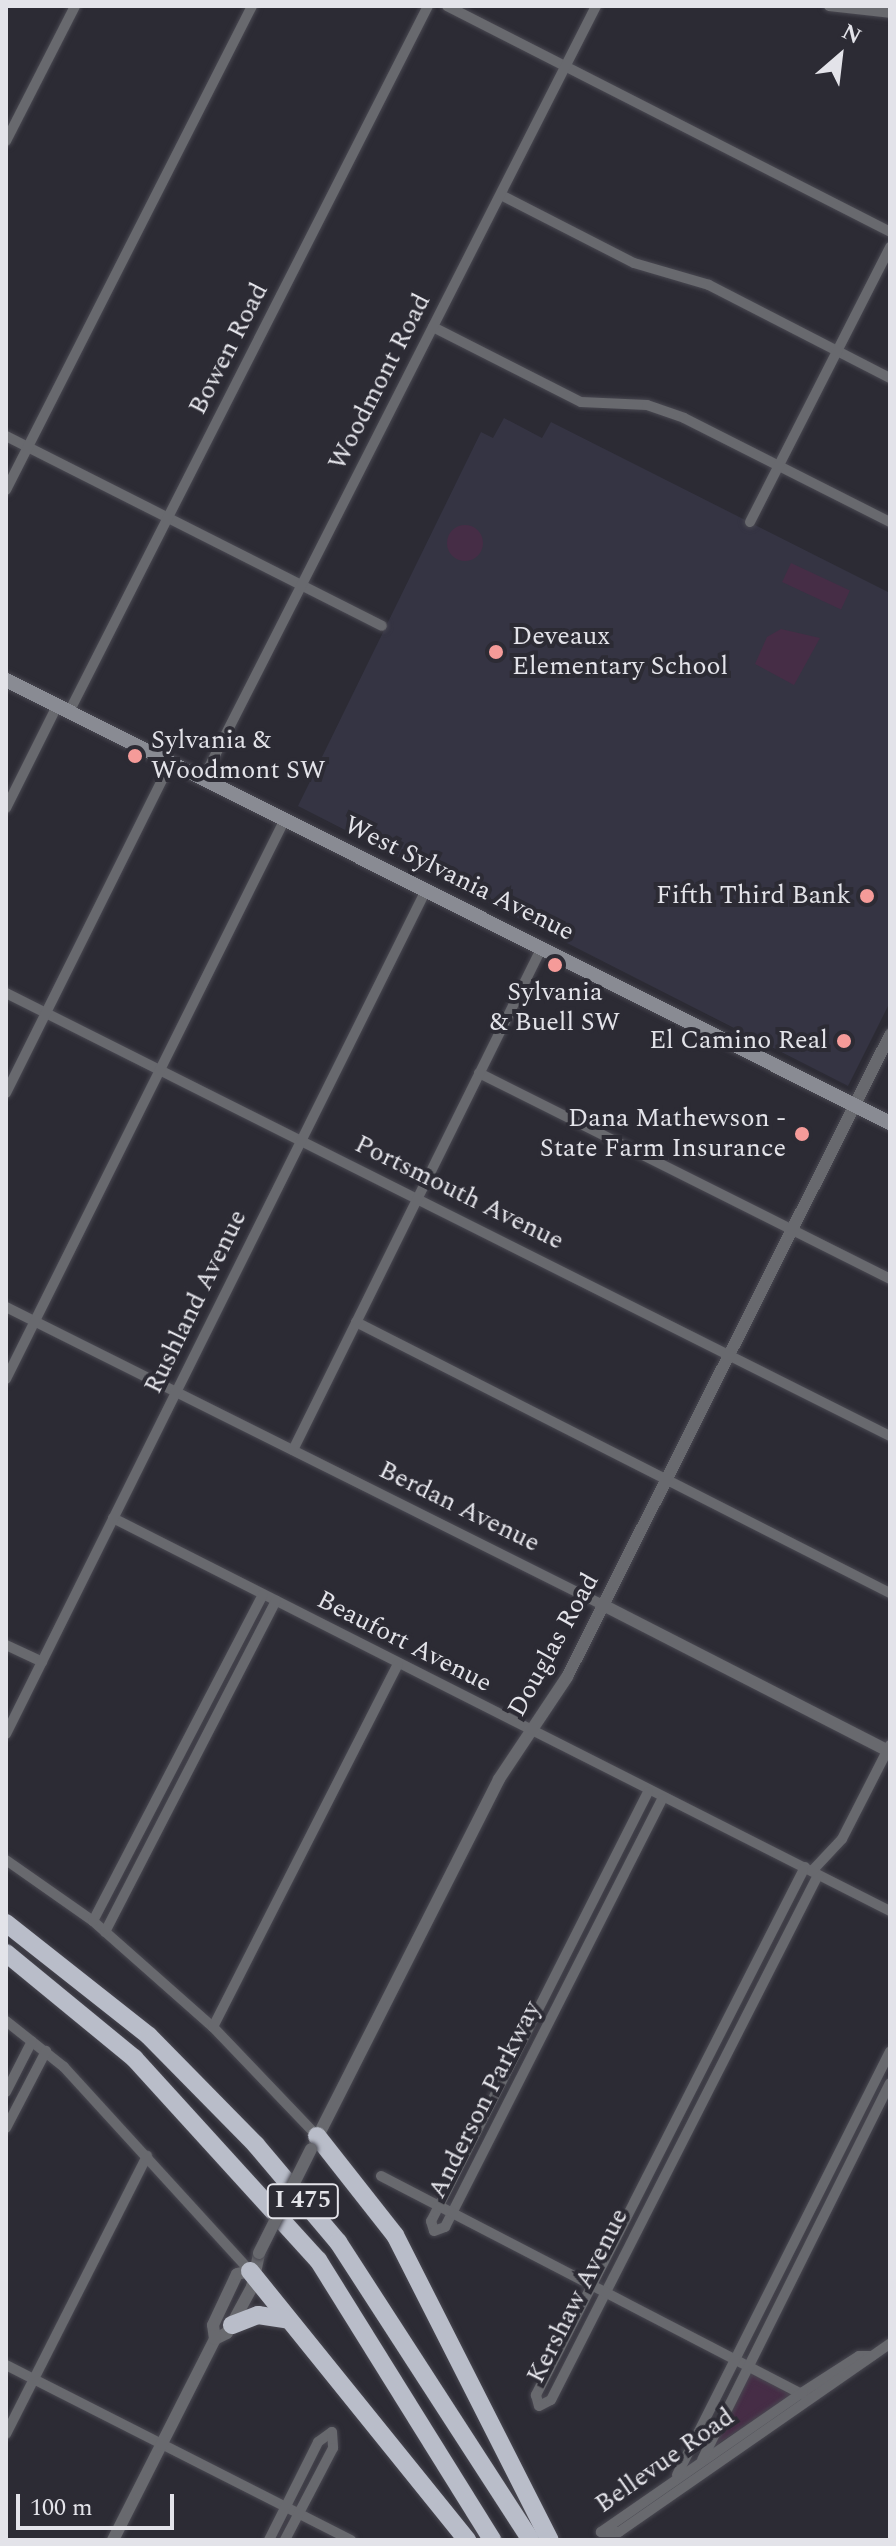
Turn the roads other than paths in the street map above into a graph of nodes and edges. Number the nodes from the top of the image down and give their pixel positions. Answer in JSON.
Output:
{"nodes":[{"id":1,"x":75,"y":6,"type":"edge"},
{"id":2,"x":252,"y":6,"type":"edge"},
{"id":3,"x":428,"y":6,"type":"edge"},
{"id":4,"x":447,"y":6,"type":"edge"},
{"id":5,"x":596,"y":6,"type":"edge"},
{"id":6,"x":829,"y":6,"type":"edge"},
{"id":7,"x":890,"y":13,"type":"edge"},
{"id":8,"x":566,"y":65,"type":"junction"},
{"id":9,"x":6,"y":141,"type":"edge"},
{"id":10,"x":501,"y":195,"type":"junction"},
{"id":11,"x":890,"y":232,"type":"edge"},
{"id":12,"x":890,"y":247,"type":"edge"},
{"id":13,"x":433,"y":327,"type":"junction"},
{"id":14,"x":838,"y":351,"type":"junction"},
{"id":15,"x":890,"y":378,"type":"edge"},
{"id":16,"x":6,"y":436,"type":"edge"},
{"id":17,"x":28,"y":447,"type":"junction"},
{"id":18,"x":778,"y":466,"type":"junction"},
{"id":19,"x":6,"y":490,"type":"edge"},
{"id":20,"x":168,"y":518,"type":"junction"},
{"id":21,"x":750,"y":522,"type":"dead end"},
{"id":22,"x":890,"y":522,"type":"edge"},
{"id":23,"x":301,"y":586,"type":"junction"},
{"id":24,"x":382,"y":626,"type":"dead end"},
{"id":25,"x":6,"y":680,"type":"edge"},
{"id":26,"x":63,"y":709,"type":"junction"},
{"id":27,"x":171,"y":762,"type":"junction"},
{"id":28,"x":203,"y":779,"type":"junction"},
{"id":29,"x":6,"y":808,"type":"edge"},
{"id":30,"x":285,"y":819,"type":"junction"},
{"id":31,"x":426,"y":890,"type":"junction"},
{"id":32,"x":542,"y":947,"type":"junction"},
{"id":33,"x":6,"y":993,"type":"edge"},
{"id":34,"x":46,"y":1013,"type":"junction"},
{"id":35,"x":890,"y":1035,"type":"edge"},
{"id":36,"x":160,"y":1070,"type":"junction"},
{"id":37,"x":479,"y":1073,"type":"junction"},
{"id":38,"x":6,"y":1093,"type":"edge"},
{"id":39,"x":855,"y":1106,"type":"junction"},
{"id":40,"x":890,"y":1123,"type":"edge"},
{"id":41,"x":301,"y":1140,"type":"junction"},
{"id":42,"x":418,"y":1197,"type":"junction"},
{"id":43,"x":793,"y":1230,"type":"junction"},
{"id":44,"x":890,"y":1279,"type":"edge"},
{"id":45,"x":6,"y":1307,"type":"edge"},
{"id":46,"x":35,"y":1321,"type":"junction"},
{"id":47,"x":356,"y":1322,"type":"junction"},
{"id":48,"x":732,"y":1354,"type":"junction"},
{"id":49,"x":6,"y":1379,"type":"edge"},
{"id":50,"x":176,"y":1393,"type":"junction"},
{"id":51,"x":890,"y":1436,"type":"edge"},
{"id":52,"x":293,"y":1450,"type":"junction"},
{"id":53,"x":668,"y":1478,"type":"junction"},
{"id":54,"x":113,"y":1518,"type":"junction"},
{"id":55,"x":890,"y":1593,"type":"edge"},
{"id":56,"x":263,"y":1595,"type":"junction"},
{"id":57,"x":276,"y":1601,"type":"junction"},
{"id":58,"x":603,"y":1605,"type":"junction"},
{"id":59,"x":6,"y":1645,"type":"edge"},
{"id":60,"x":42,"y":1662,"type":"junction"},
{"id":61,"x":398,"y":1664,"type":"junction"},
{"id":62,"x":532,"y":1731,"type":"junction"},
{"id":63,"x":6,"y":1734,"type":"edge"},
{"id":64,"x":889,"y":1749,"type":"edge"},
{"id":65,"x":648,"y":1792,"type":"junction"},
{"id":66,"x":662,"y":1799,"type":"junction"},
{"id":67,"x":6,"y":1860,"type":"edge"},
{"id":68,"x":812,"y":1871,"type":"junction"},
{"id":69,"x":890,"y":1911,"type":"edge"},
{"id":70,"x":93,"y":1921,"type":"junction"},
{"id":71,"x":6,"y":1923,"type":"edge"},
{"id":72,"x":105,"y":1932,"type":"junction"},
{"id":73,"x":6,"y":1953,"type":"edge"},
{"id":74,"x":6,"y":2021,"type":"edge"},
{"id":75,"x":213,"y":2027,"type":"junction"},
{"id":76,"x":32,"y":2041,"type":"junction"},
{"id":77,"x":46,"y":2051,"type":"junction"},
{"id":78,"x":890,"y":2052,"type":"edge"},
{"id":79,"x":890,"y":2083,"type":"edge"},
{"id":80,"x":6,"y":2092,"type":"edge"},
{"id":81,"x":6,"y":2128,"type":"edge"},
{"id":82,"x":314,"y":2143,"type":"junction"},
{"id":83,"x":147,"y":2156,"type":"junction"},
{"id":84,"x":381,"y":2176,"type":"dead end"},
{"id":85,"x":439,"y":2206,"type":"junction"},
{"id":86,"x":453,"y":2213,"type":"junction"},
{"id":87,"x":250,"y":2271,"type":"junction"},
{"id":88,"x":591,"y":2285,"type":"junction"},
{"id":89,"x":604,"y":2291,"type":"junction"},
{"id":90,"x":288,"y":2320,"type":"junction"},
{"id":91,"x":232,"y":2325,"type":"junction"},
{"id":92,"x":215,"y":2339,"type":"junction"},
{"id":93,"x":890,"y":2344,"type":"edge"},
{"id":94,"x":872,"y":2356,"type":"junction"},
{"id":95,"x":736,"y":2360,"type":"junction"},
{"id":96,"x":6,"y":2365,"type":"edge"},
{"id":97,"x":747,"y":2365,"type":"junction"},
{"id":98,"x":34,"y":2379,"type":"junction"},
{"id":99,"x":803,"y":2392,"type":"junction"},
{"id":100,"x":811,"y":2404,"type":"junction"},
{"id":101,"x":6,"y":2434,"type":"edge"},
{"id":102,"x":162,"y":2443,"type":"junction"},
{"id":103,"x":701,"y":2461,"type":"junction"},
{"id":104,"x":709,"y":2472,"type":"junction"},
{"id":105,"x":676,"y":2478,"type":"junction"},
{"id":106,"x":683,"y":2489,"type":"junction"},
{"id":107,"x":285,"y":2507,"type":"junction"},
{"id":108,"x":299,"y":2513,"type":"junction"},
{"id":109,"x":113,"y":2540,"type":"edge"},
{"id":110,"x":269,"y":2540,"type":"edge"},
{"id":111,"x":285,"y":2540,"type":"edge"},
{"id":112,"x":351,"y":2540,"type":"edge"},
{"id":113,"x":467,"y":2540,"type":"edge"},
{"id":114,"x":492,"y":2540,"type":"edge"},
{"id":115,"x":531,"y":2540,"type":"edge"},
{"id":116,"x":550,"y":2540,"type":"edge"}],
"edges":[{"from":1,"to":9,"type":"street"},
{"from":2,"to":17,"type":"street"},
{"from":3,"to":20,"type":"street","name":"Bowen Road"},
{"from":4,"to":8,"type":"street"},
{"from":5,"to":8,"type":"street","name":"Woodmont Road"},
{"from":6,"to":7,"type":"street"},
{"from":8,"to":10,"type":"street","name":"Woodmont Road"},
{"from":8,"to":11,"type":"street"},
{"from":10,"to":13,"type":"street","name":"Woodmont Road"},
{"from":10,"to":14,"type":"street"},
{"from":12,"to":14,"type":"street"},
{"from":13,"to":18,"type":"street"},
{"from":13,"to":23,"type":"street","name":"Woodmont Road"},
{"from":14,"to":15,"type":"street"},
{"from":14,"to":18,"type":"street"},
{"from":16,"to":17,"type":"street"},
{"from":17,"to":19,"type":"street"},
{"from":17,"to":20,"type":"street"},
{"from":18,"to":21,"type":"street"},
{"from":18,"to":22,"type":"street"},
{"from":20,"to":23,"type":"street"},
{"from":20,"to":26,"type":"street","name":"Bowen Road"},
{"from":23,"to":24,"type":"street"},
{"from":23,"to":28,"type":"street","name":"Woodmont Road"},
{"from":25,"to":26,"type":"main road","name":"West Sylvania Avenue"},
{"from":26,"to":27,"type":"main road","name":"West Sylvania Avenue"},
{"from":26,"to":29,"type":"street","name":"Bowen Road"},
{"from":27,"to":28,"type":"main road","name":"West Sylvania Avenue"},
{"from":27,"to":34,"type":"street"},
{"from":28,"to":30,"type":"main road","name":"West Sylvania Avenue"},
{"from":30,"to":31,"type":"main road","name":"West Sylvania Avenue"},
{"from":30,"to":36,"type":"street"},
{"from":31,"to":32,"type":"main road","name":"West Sylvania Avenue"},
{"from":31,"to":41,"type":"street","name":"Rushland Avenue"},
{"from":32,"to":37,"type":"street"},
{"from":32,"to":39,"type":"main road","name":"West Sylvania Avenue"},
{"from":33,"to":34,"type":"street","name":"Portsmouth Avenue"},
{"from":34,"to":36,"type":"street","name":"Portsmouth Avenue"},
{"from":34,"to":38,"type":"street"},
{"from":35,"to":39,"type":"street","name":"Douglas Road"},
{"from":36,"to":41,"type":"street","name":"Portsmouth Avenue"},
{"from":36,"to":46,"type":"street"},
{"from":37,"to":42,"type":"street"},
{"from":37,"to":43,"type":"street"},
{"from":39,"to":40,"type":"main road","name":"West Sylvania Avenue"},
{"from":39,"to":43,"type":"street","name":"Douglas Road"},
{"from":41,"to":42,"type":"street","name":"Portsmouth Avenue"},
{"from":41,"to":50,"type":"street","name":"Rushland Avenue"},
{"from":42,"to":47,"type":"street"},
{"from":42,"to":48,"type":"street","name":"Portsmouth Avenue"},
{"from":43,"to":44,"type":"street"},
{"from":43,"to":48,"type":"street","name":"Douglas Road"},
{"from":45,"to":46,"type":"street","name":"Berdan Avenue"},
{"from":46,"to":49,"type":"street"},
{"from":46,"to":50,"type":"street","name":"Berdan Avenue"},
{"from":47,"to":52,"type":"street"},
{"from":47,"to":53,"type":"street"},
{"from":48,"to":51,"type":"street","name":"Portsmouth Avenue"},
{"from":48,"to":53,"type":"street","name":"Douglas Road"},
{"from":50,"to":52,"type":"street","name":"Berdan Avenue"},
{"from":50,"to":54,"type":"street","name":"Rushland Avenue"},
{"from":52,"to":58,"type":"street","name":"Berdan Avenue"},
{"from":53,"to":55,"type":"street"},
{"from":53,"to":58,"type":"street","name":"Douglas Road"},
{"from":54,"to":56,"type":"street","name":"Beaufort Avenue"},
{"from":54,"to":60,"type":"street","name":"Rushland Avenue"},
{"from":56,"to":57,"type":"street","name":"Beaufort Avenue"},
{"from":56,"to":70,"type":"street"},
{"from":57,"to":61,"type":"street","name":"Beaufort Avenue"},
{"from":57,"to":72,"type":"street"},
{"from":58,"to":62,"type":"street","name":"Douglas Road"},
{"from":58,"to":64,"type":"street","name":"Berdan Avenue"},
{"from":59,"to":60,"type":"street"},
{"from":60,"to":63,"type":"street","name":"Rushland Avenue"},
{"from":61,"to":62,"type":"street","name":"Beaufort Avenue"},
{"from":61,"to":75,"type":"street"},
{"from":62,"to":65,"type":"street","name":"Beaufort Avenue"},
{"from":62,"to":82,"type":"street","name":"Douglas Road"},
{"from":64,"to":68,"type":"street","name":"Kershaw Avenue"},
{"from":65,"to":66,"type":"street","name":"Beaufort Avenue"},
{"from":65,"to":85,"type":"street","name":"Anderson Parkway"},
{"from":66,"to":68,"type":"street","name":"Beaufort Avenue"},
{"from":66,"to":86,"type":"street","name":"Anderson Parkway"},
{"from":67,"to":70,"type":"street"},
{"from":68,"to":69,"type":"street","name":"Beaufort Avenue"},
{"from":68,"to":88,"type":"street","name":"Kershaw Avenue"},
{"from":68,"to":89,"type":"street","name":"Kershaw Avenue"},
{"from":70,"to":72,"type":"street"},
{"from":71,"to":115,"type":"highway","number":"I 475"},
{"from":72,"to":75,"type":"street"},
{"from":73,"to":114,"type":"highway","number":"I 475"},
{"from":74,"to":76,"type":"street"},
{"from":75,"to":82,"type":"street"},
{"from":76,"to":77,"type":"street"},
{"from":76,"to":80,"type":"street"},
{"from":77,"to":81,"type":"street"},
{"from":77,"to":83,"type":"street"},
{"from":78,"to":95,"type":"street"},
{"from":79,"to":97,"type":"street"},
{"from":82,"to":87,"type":"street","name":"Douglas Road","bridge":true},
{"from":82,"to":116,"type":"highway"},
{"from":83,"to":87,"type":"street"},
{"from":83,"to":98,"type":"street"},
{"from":84,"to":85,"type":"street"},
{"from":85,"to":86,"type":"street"},
{"from":85,"to":86,"type":"street","name":"Anderson Parkway"},
{"from":86,"to":88,"type":"street"},
{"from":87,"to":90,"type":"highway"},
{"from":87,"to":91,"type":"street","name":"Douglas Road"},
{"from":87,"to":92,"type":"street","name":"Douglas Road"},
{"from":88,"to":89,"type":"street"},
{"from":88,"to":89,"type":"street","name":"Kershaw Avenue"},
{"from":89,"to":95,"type":"street"},
{"from":90,"to":91,"type":"highway"},
{"from":90,"to":113,"type":"highway"},
{"from":91,"to":92,"type":"street","name":"Douglas Road"},
{"from":92,"to":102,"type":"street","name":"Douglas Road"},
{"from":93,"to":94,"type":"street","name":"Bellevue Road"},
{"from":94,"to":99,"type":"street","name":"Bellevue Road"},
{"from":94,"to":100,"type":"street","name":"Bellevue Road"},
{"from":95,"to":97,"type":"street"},
{"from":95,"to":105,"type":"street"},
{"from":96,"to":98,"type":"street"},
{"from":97,"to":99,"type":"street"},
{"from":97,"to":103,"type":"street"},
{"from":98,"to":101,"type":"street"},
{"from":98,"to":102,"type":"street"},
{"from":99,"to":100,"type":"street"},
{"from":99,"to":103,"type":"street","name":"Bellevue Road"},
{"from":100,"to":104,"type":"street","name":"Bellevue Road"},
{"from":102,"to":107,"type":"street"},
{"from":102,"to":109,"type":"street","name":"Douglas Road"},
{"from":103,"to":104,"type":"street"},
{"from":103,"to":105,"type":"street","name":"Bellevue Road"},
{"from":104,"to":106,"type":"street","name":"Bellevue Road"},
{"from":105,"to":106,"type":"street"},
{"from":105,"to":106,"type":"street","name":"Bellevue Road"},
{"from":107,"to":108,"type":"street"},
{"from":107,"to":108,"type":"street"},
{"from":107,"to":110,"type":"street"},
{"from":108,"to":111,"type":"street"},
{"from":108,"to":112,"type":"street"}]}
